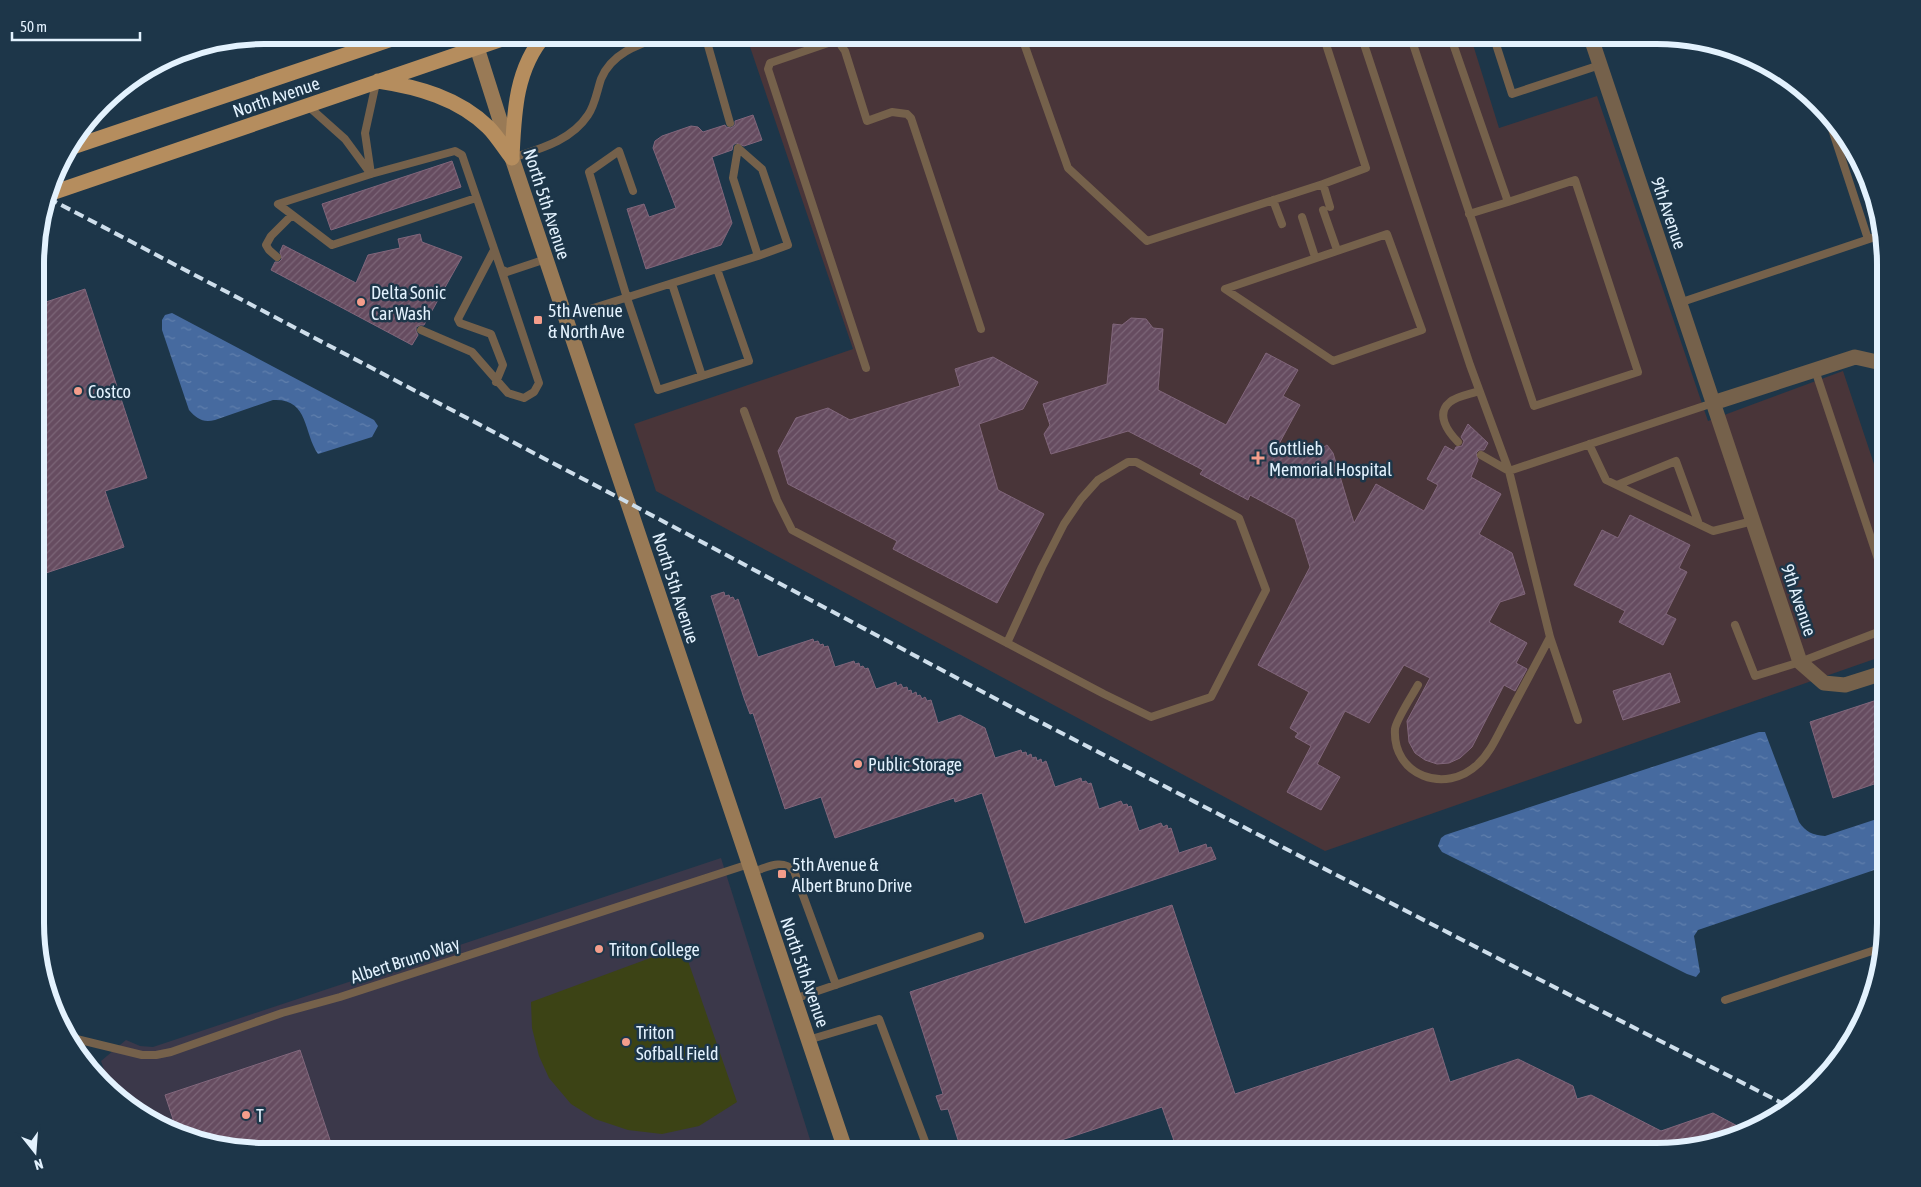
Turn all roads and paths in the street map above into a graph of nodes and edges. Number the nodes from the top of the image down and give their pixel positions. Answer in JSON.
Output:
{"nodes":[{"id":1,"x":360,"y":44,"type":"edge"},
{"id":2,"x":377,"y":44,"type":"edge"},
{"id":3,"x":468,"y":44,"type":"edge"},
{"id":4,"x":476,"y":44,"type":"edge"},
{"id":5,"x":538,"y":44,"type":"edge"},
{"id":6,"x":641,"y":44,"type":"edge"},
{"id":7,"x":708,"y":44,"type":"edge"},
{"id":8,"x":825,"y":44,"type":"edge"},
{"id":9,"x":840,"y":44,"type":"edge"},
{"id":10,"x":1024,"y":44,"type":"edge"},
{"id":11,"x":1326,"y":44,"type":"edge"},
{"id":12,"x":1364,"y":44,"type":"edge"},
{"id":13,"x":1413,"y":44,"type":"edge"},
{"id":14,"x":1453,"y":44,"type":"edge"},
{"id":15,"x":1496,"y":44,"type":"edge"},
{"id":16,"x":1593,"y":44,"type":"edge"},
{"id":17,"x":334,"y":58,"type":"junction"},
{"id":18,"x":1600,"y":65,"type":"junction"},
{"id":19,"x":376,"y":81,"type":"junction"},
{"id":20,"x":308,"y":106,"type":"junction"},
{"id":21,"x":730,"y":123,"type":"dead end"},
{"id":22,"x":1833,"y":131,"type":"edge"},
{"id":23,"x":78,"y":145,"type":"edge"},
{"id":24,"x":512,"y":158,"type":"junction"},
{"id":25,"x":371,"y":174,"type":"junction"},
{"id":26,"x":1322,"y":184,"type":"junction"},
{"id":27,"x":633,"y":191,"type":"dead end"},
{"id":28,"x":55,"y":192,"type":"edge"},
{"id":29,"x":476,"y":198,"type":"junction"},
{"id":30,"x":1273,"y":200,"type":"junction"},
{"id":31,"x":1508,"y":202,"type":"junction"},
{"id":32,"x":292,"y":214,"type":"junction"},
{"id":33,"x":1469,"y":214,"type":"junction"},
{"id":34,"x":1302,"y":217,"type":"dead end"},
{"id":35,"x":1282,"y":224,"type":"dead end"},
{"id":36,"x":1875,"y":237,"type":"edge"},
{"id":37,"x":1868,"y":239,"type":"junction"},
{"id":38,"x":494,"y":250,"type":"junction"},
{"id":39,"x":1337,"y":250,"type":"junction"},
{"id":40,"x":758,"y":256,"type":"junction"},
{"id":41,"x":277,"y":257,"type":"dead end"},
{"id":42,"x":1315,"y":257,"type":"junction"},
{"id":43,"x":546,"y":259,"type":"junction"},
{"id":44,"x":501,"y":269,"type":"junction"},
{"id":45,"x":717,"y":269,"type":"junction"},
{"id":46,"x":672,"y":284,"type":"junction"},
{"id":47,"x":627,"y":298,"type":"junction"},
{"id":48,"x":1679,"y":303,"type":"junction"},
{"id":49,"x":565,"y":317,"type":"junction"},
{"id":50,"x":981,"y":329,"type":"dead end"},
{"id":51,"x":421,"y":330,"type":"dead end"},
{"id":52,"x":1877,"y":362,"type":"edge"},
{"id":53,"x":866,"y":368,"type":"dead end"},
{"id":54,"x":1815,"y":370,"type":"junction"},
{"id":55,"x":702,"y":376,"type":"junction"},
{"id":56,"x":496,"y":382,"type":"junction"},
{"id":57,"x":1480,"y":391,"type":"junction"},
{"id":58,"x":1713,"y":403,"type":"junction"},
{"id":59,"x":744,"y":411,"type":"dead end"},
{"id":60,"x":1458,"y":442,"type":"dead end"},
{"id":61,"x":1589,"y":444,"type":"junction"},
{"id":62,"x":1481,"y":455,"type":"dead end"},
{"id":63,"x":1509,"y":471,"type":"junction"},
{"id":64,"x":1617,"y":485,"type":"junction"},
{"id":65,"x":1752,"y":521,"type":"junction"},
{"id":66,"x":1699,"y":524,"type":"junction"},
{"id":67,"x":1877,"y":556,"type":"edge"},
{"id":68,"x":1736,"y":625,"type":"dead end"},
{"id":69,"x":1877,"y":632,"type":"edge"},
{"id":70,"x":1550,"y":638,"type":"junction"},
{"id":71,"x":1007,"y":643,"type":"junction"},
{"id":72,"x":1800,"y":662,"type":"junction"},
{"id":73,"x":1877,"y":675,"type":"edge"},
{"id":74,"x":1418,"y":685,"type":"dead end"},
{"id":75,"x":1578,"y":720,"type":"dead end"},
{"id":76,"x":750,"y":868,"type":"junction"},
{"id":77,"x":980,"y":936,"type":"dead end"},
{"id":78,"x":1875,"y":951,"type":"edge"},
{"id":79,"x":836,"y":985,"type":"junction"},
{"id":80,"x":794,"y":999,"type":"junction"},
{"id":81,"x":1725,"y":1000,"type":"dead end"},
{"id":82,"x":77,"y":1039,"type":"edge"},
{"id":83,"x":808,"y":1040,"type":"junction"},
{"id":84,"x":843,"y":1143,"type":"edge"},
{"id":85,"x":925,"y":1143,"type":"edge"}],
"edges":[{"from":1,"to":17,"type":"main road"},
{"from":2,"to":17,"type":"main road","name":"North Avenue"},
{"from":3,"to":19,"type":"main road","name":"North Avenue"},
{"from":4,"to":24,"type":"street","name":"North 5th Avenue"},
{"from":5,"to":24,"type":"main road"},
{"from":6,"to":24,"type":"lane"},
{"from":7,"to":21,"type":"lane"},
{"from":8,"to":53,"type":"lane"},
{"from":9,"to":50,"type":"lane"},
{"from":10,"to":30,"type":"lane"},
{"from":11,"to":26,"type":"lane"},
{"from":12,"to":57,"type":"lane"},
{"from":13,"to":33,"type":"lane"},
{"from":14,"to":31,"type":"lane"},
{"from":15,"to":18,"type":"lane"},
{"from":16,"to":18,"type":"street","name":"9th Avenue"},
{"from":17,"to":23,"type":"main road","name":"North Avenue"},
{"from":18,"to":48,"type":"street","name":"9th Avenue"},
{"from":19,"to":20,"type":"main road","name":"North Avenue"},
{"from":19,"to":24,"type":"main road"},
{"from":19,"to":25,"type":"lane"},
{"from":20,"to":25,"type":"lane"},
{"from":20,"to":28,"type":"main road","name":"North Avenue"},
{"from":22,"to":37,"type":"lane"},
{"from":24,"to":43,"type":"street","name":"North 5th Avenue"},
{"from":25,"to":29,"type":"lane"},
{"from":25,"to":32,"type":"lane"},
{"from":26,"to":30,"type":"lane"},
{"from":26,"to":39,"type":"lane"},
{"from":27,"to":47,"type":"lane"},
{"from":29,"to":32,"type":"lane"},
{"from":29,"to":38,"type":"lane"},
{"from":30,"to":35,"type":"lane"},
{"from":31,"to":33,"type":"lane"},
{"from":31,"to":33,"type":"lane"},
{"from":32,"to":41,"type":"lane"},
{"from":34,"to":42,"type":"lane"},
{"from":36,"to":37,"type":"lane"},
{"from":37,"to":48,"type":"lane"},
{"from":38,"to":44,"type":"lane"},
{"from":38,"to":56,"type":"lane"},
{"from":39,"to":42,"type":"lane"},
{"from":39,"to":42,"type":"lane"},
{"from":40,"to":40,"type":"lane"},
{"from":40,"to":45,"type":"lane"},
{"from":43,"to":44,"type":"lane"},
{"from":43,"to":49,"type":"street","name":"North 5th Avenue"},
{"from":44,"to":56,"type":"lane"},
{"from":45,"to":46,"type":"lane"},
{"from":45,"to":55,"type":"lane"},
{"from":46,"to":47,"type":"lane"},
{"from":46,"to":55,"type":"lane"},
{"from":47,"to":49,"type":"lane"},
{"from":47,"to":55,"type":"lane"},
{"from":48,"to":58,"type":"street","name":"9th Avenue"},
{"from":49,"to":76,"type":"street","name":"North 5th Avenue"},
{"from":51,"to":56,"type":"lane"},
{"from":52,"to":54,"type":"street"},
{"from":54,"to":58,"type":"street"},
{"from":54,"to":67,"type":"lane"},
{"from":57,"to":60,"type":"lane"},
{"from":57,"to":63,"type":"lane"},
{"from":58,"to":61,"type":"lane"},
{"from":58,"to":65,"type":"street","name":"9th Avenue"},
{"from":59,"to":71,"type":"lane"},
{"from":61,"to":63,"type":"lane"},
{"from":61,"to":64,"type":"lane"},
{"from":62,"to":63,"type":"lane"},
{"from":63,"to":70,"type":"lane"},
{"from":64,"to":66,"type":"lane"},
{"from":64,"to":66,"type":"lane"},
{"from":65,"to":66,"type":"lane"},
{"from":65,"to":72,"type":"street","name":"9th Avenue"},
{"from":68,"to":72,"type":"lane"},
{"from":69,"to":72,"type":"lane"},
{"from":70,"to":74,"type":"lane"},
{"from":70,"to":75,"type":"lane"},
{"from":71,"to":71,"type":"lane"},
{"from":72,"to":73,"type":"street","name":"9th Avenue"},
{"from":76,"to":79,"type":"lane","name":"Albert Bruno Way"},
{"from":76,"to":80,"type":"street","name":"North 5th Avenue"},
{"from":76,"to":82,"type":"lane","name":"Albert Bruno Way"},
{"from":77,"to":79,"type":"lane"},
{"from":78,"to":81,"type":"lane"},
{"from":79,"to":80,"type":"lane"},
{"from":80,"to":83,"type":"street","name":"North 5th Avenue"},
{"from":83,"to":84,"type":"street","name":"North 5th Avenue"},
{"from":83,"to":85,"type":"lane"}]}
